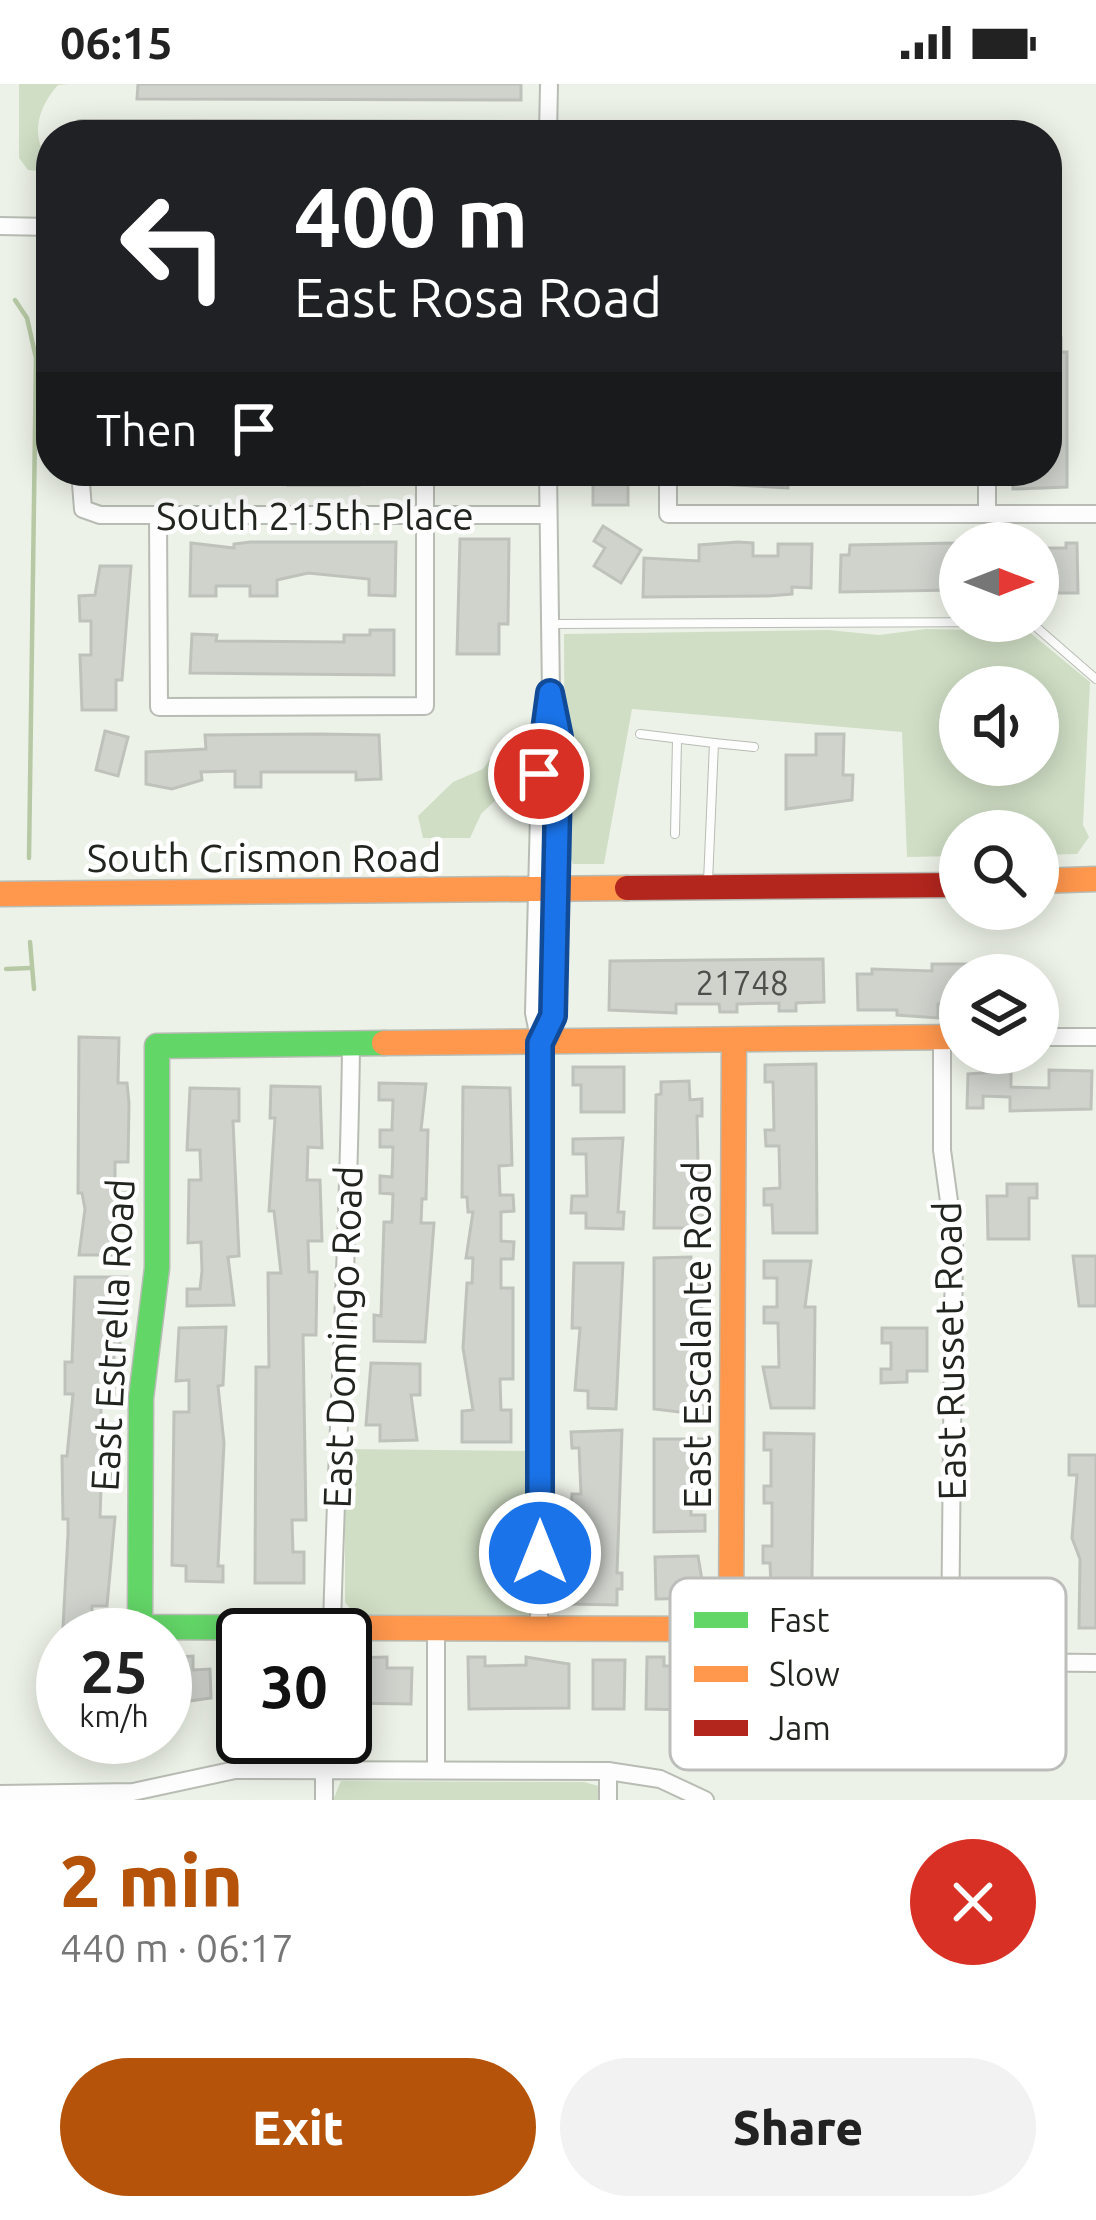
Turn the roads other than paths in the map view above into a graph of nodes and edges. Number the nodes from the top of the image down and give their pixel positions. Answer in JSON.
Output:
{"nodes":[{"id":1,"x":549,"y":84,"type":"edge"},
{"id":2,"x":548,"y":120,"type":"edge"},
{"id":3,"x":0,"y":226,"type":"edge"},
{"id":4,"x":36,"y":227,"type":"edge"},
{"id":5,"x":81,"y":486,"type":"edge"},
{"id":6,"x":425,"y":486,"type":"edge"},
{"id":7,"x":548,"y":486,"type":"edge"},
{"id":8,"x":668,"y":486,"type":"edge"},
{"id":9,"x":987,"y":486,"type":"edge"},
{"id":10,"x":987,"y":514,"type":"junction"},
{"id":11,"x":1096,"y":514,"type":"edge"},
{"id":12,"x":158,"y":515,"type":"junction"},
{"id":13,"x":424,"y":515,"type":"junction"},
{"id":14,"x":548,"y":515,"type":"junction"},
{"id":15,"x":550,"y":625,"type":"junction"},
{"id":16,"x":1096,"y":679,"type":"edge"},
{"id":17,"x":640,"y":734,"type":"dead end"},
{"id":18,"x":677,"y":740,"type":"junction"},
{"id":19,"x":714,"y":743,"type":"junction"},
{"id":20,"x":754,"y":747,"type":"dead end"},
{"id":21,"x":675,"y":834,"type":"dead end"},
{"id":22,"x":1096,"y":879,"type":"edge"},
{"id":23,"x":1059,"y":880,"type":"edge"},
{"id":24,"x":939,"y":885,"type":"edge"},
{"id":25,"x":708,"y":890,"type":"junction"},
{"id":26,"x":545,"y":891,"type":"junction"},
{"id":27,"x":0,"y":894,"type":"edge"},
{"id":28,"x":939,"y":1037,"type":"edge"},
{"id":29,"x":1059,"y":1037,"type":"edge"},
{"id":30,"x":1096,"y":1037,"type":"edge"},
{"id":31,"x":734,"y":1041,"type":"junction"},
{"id":32,"x":540,"y":1043,"type":"junction"},
{"id":33,"x":351,"y":1046,"type":"junction"},
{"id":34,"x":948,"y":1074,"type":"edge"},
{"id":35,"x":731,"y":1578,"type":"edge"},
{"id":36,"x":951,"y":1578,"type":"edge"},
{"id":37,"x":332,"y":1608,"type":"edge"},
{"id":38,"x":216,"y":1627,"type":"edge"},
{"id":39,"x":372,"y":1628,"type":"edge"},
{"id":40,"x":436,"y":1628,"type":"junction"},
{"id":41,"x":539,"y":1628,"type":"junction"},
{"id":42,"x":670,"y":1629,"type":"edge"},
{"id":43,"x":1066,"y":1662,"type":"edge"},
{"id":44,"x":1096,"y":1663,"type":"edge"},
{"id":45,"x":323,"y":1770,"type":"junction"},
{"id":46,"x":436,"y":1770,"type":"junction"},
{"id":47,"x":608,"y":1771,"type":"junction"},
{"id":48,"x":0,"y":1794,"type":"edge"},
{"id":49,"x":128,"y":1796,"type":"edge"},
{"id":50,"x":323,"y":1800,"type":"edge"},
{"id":51,"x":608,"y":1800,"type":"edge"},
{"id":52,"x":705,"y":1800,"type":"edge"}],
"edges":[{"from":1,"to":2,"type":"street"},
{"from":3,"to":4,"type":"street"},
{"from":5,"to":12,"type":"street","name":"South 215th Place"},
{"from":6,"to":13,"type":"street"},
{"from":7,"to":14,"type":"street"},
{"from":8,"to":10,"type":"street"},
{"from":9,"to":10,"type":"street"},
{"from":10,"to":11,"type":"street"},
{"from":12,"to":13,"type":"street","name":"South 215th Place"},
{"from":12,"to":13,"type":"street"},
{"from":13,"to":14,"type":"street","name":"South 215th Place"},
{"from":14,"to":15,"type":"street"},
{"from":15,"to":16,"type":"lane"},
{"from":15,"to":26,"type":"street"},
{"from":17,"to":18,"type":"lane"},
{"from":18,"to":19,"type":"lane"},
{"from":18,"to":21,"type":"lane"},
{"from":19,"to":20,"type":"lane"},
{"from":19,"to":25,"type":"lane"},
{"from":22,"to":23,"type":"street"},
{"from":24,"to":25,"type":"street","name":"South Crismon Road"},
{"from":25,"to":26,"type":"street","name":"South Crismon Road"},
{"from":26,"to":27,"type":"street","name":"South Crismon Road"},
{"from":26,"to":32,"type":"street"},
{"from":28,"to":31,"type":"street"},
{"from":29,"to":30,"type":"street"},
{"from":31,"to":32,"type":"street"},
{"from":31,"to":35,"type":"street","name":"East Escalante Road"},
{"from":32,"to":33,"type":"street"},
{"from":32,"to":41,"type":"street"},
{"from":33,"to":37,"type":"street","name":"East Domingo Road"},
{"from":33,"to":38,"type":"street","name":"East Estrella Road"},
{"from":34,"to":36,"type":"street","name":"East Russet Road"},
{"from":39,"to":40,"type":"street"},
{"from":40,"to":41,"type":"street"},
{"from":40,"to":46,"type":"street"},
{"from":41,"to":42,"type":"street","name":"East Escalante Road"},
{"from":43,"to":44,"type":"street","name":"East Russet Road"},
{"from":45,"to":46,"type":"street"},
{"from":45,"to":49,"type":"street"},
{"from":45,"to":50,"type":"street"},
{"from":46,"to":47,"type":"street"},
{"from":47,"to":51,"type":"street"},
{"from":47,"to":52,"type":"street"},
{"from":48,"to":49,"type":"street"}]}
